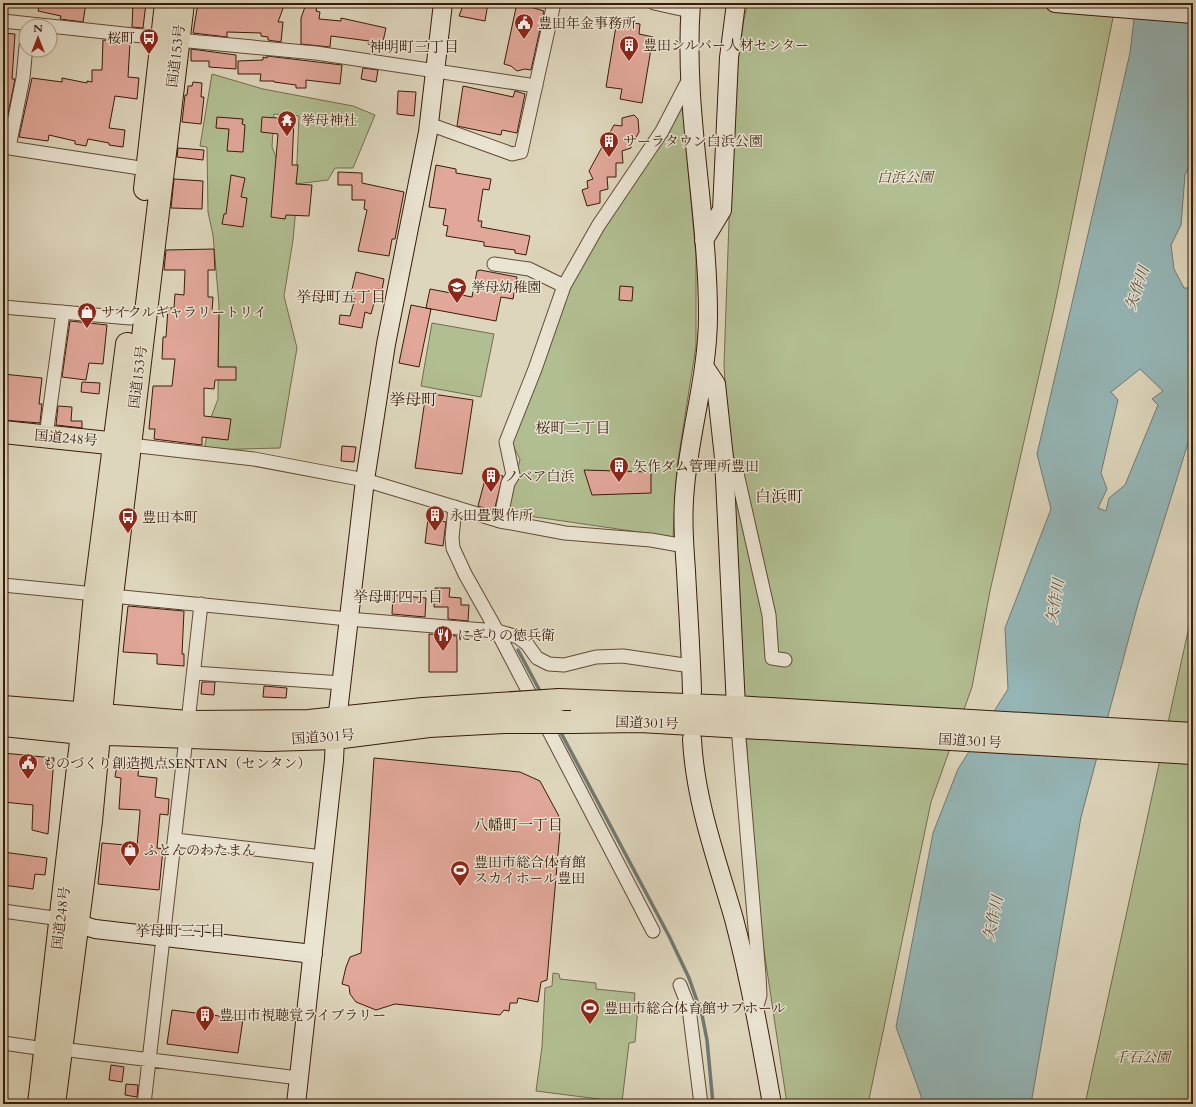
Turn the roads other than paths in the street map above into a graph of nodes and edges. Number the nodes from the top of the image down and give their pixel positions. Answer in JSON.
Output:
{"nodes":[{"id":1,"x":166,"y":3,"type":"edge"},
{"id":2,"x":183,"y":3,"type":"edge"},
{"id":3,"x":443,"y":3,"type":"edge"},
{"id":4,"x":554,"y":3,"type":"edge"},
{"id":5,"x":654,"y":3,"type":"edge"},
{"id":6,"x":736,"y":3,"type":"edge"},
{"id":7,"x":1055,"y":3,"type":"edge"},
{"id":8,"x":690,"y":7,"type":"edge"},
{"id":9,"x":1193,"y":14,"type":"edge"},
{"id":10,"x":3,"y":21,"type":"edge"},
{"id":11,"x":18,"y":23,"type":"edge"},
{"id":12,"x":58,"y":27,"type":"edge"},
{"id":13,"x":170,"y":39,"type":"junction"},
{"id":14,"x":25,"y":58,"type":"edge"},
{"id":15,"x":436,"y":72,"type":"junction"},
{"id":16,"x":689,"y":79,"type":"junction"},
{"id":17,"x":536,"y":86,"type":"junction"},
{"id":18,"x":429,"y":124,"type":"junction"},
{"id":19,"x":6,"y":147,"type":"edge"},
{"id":20,"x":155,"y":170,"type":"junction"},
{"id":21,"x":704,"y":240,"type":"junction"},
{"id":22,"x":494,"y":264,"type":"dead end"},
{"id":23,"x":564,"y":286,"type":"junction"},
{"id":24,"x":3,"y":307,"type":"edge"},
{"id":25,"x":63,"y":312,"type":"junction"},
{"id":26,"x":130,"y":318,"type":"junction"},
{"id":27,"x":704,"y":366,"type":"junction"},
{"id":28,"x":3,"y":432,"type":"edge"},
{"id":29,"x":46,"y":436,"type":"junction"},
{"id":30,"x":121,"y":444,"type":"junction"},
{"id":31,"x":724,"y":458,"type":"junction"},
{"id":32,"x":365,"y":480,"type":"junction"},
{"id":33,"x":456,"y":507,"type":"junction"},
{"id":34,"x":500,"y":521,"type":"junction"},
{"id":35,"x":684,"y":546,"type":"junction"},
{"id":36,"x":3,"y":585,"type":"edge"},
{"id":37,"x":104,"y":595,"type":"junction"},
{"id":38,"x":200,"y":604,"type":"junction"},
{"id":39,"x":348,"y":619,"type":"junction"},
{"id":40,"x":497,"y":630,"type":"junction"},
{"id":41,"x":785,"y":660,"type":"dead end"},
{"id":42,"x":691,"y":666,"type":"junction"},
{"id":43,"x":194,"y":673,"type":"junction"},
{"id":44,"x":342,"y":684,"type":"junction"},
{"id":45,"x":692,"y":692,"type":"dead end"},
{"id":46,"x":3,"y":707,"type":"edge"},
{"id":47,"x":501,"y":713,"type":"junction"},
{"id":48,"x":746,"y":718,"type":"junction"},
{"id":49,"x":92,"y":724,"type":"junction"},
{"id":50,"x":3,"y":725,"type":"edge"},
{"id":51,"x":337,"y":728,"type":"junction"},
{"id":52,"x":187,"y":730,"type":"junction"},
{"id":53,"x":1193,"y":734,"type":"edge"},
{"id":54,"x":692,"y":739,"type":"dead end"},
{"id":55,"x":1193,"y":753,"type":"edge"},
{"id":56,"x":175,"y":840,"type":"junction"},
{"id":57,"x":323,"y":857,"type":"junction"},
{"id":58,"x":3,"y":911,"type":"edge"},
{"id":59,"x":70,"y":921,"type":"junction"},
{"id":60,"x":654,"y":931,"type":"dead end"},
{"id":61,"x":164,"y":936,"type":"junction"},
{"id":62,"x":313,"y":954,"type":"junction"},
{"id":63,"x":680,"y":985,"type":"dead end"},
{"id":64,"x":755,"y":1010,"type":"junction"},
{"id":65,"x":3,"y":1044,"type":"edge"},
{"id":66,"x":53,"y":1049,"type":"junction"},
{"id":67,"x":149,"y":1060,"type":"junction"},
{"id":68,"x":300,"y":1078,"type":"junction"},
{"id":69,"x":39,"y":1104,"type":"edge"},
{"id":70,"x":54,"y":1104,"type":"edge"},
{"id":71,"x":144,"y":1104,"type":"edge"},
{"id":72,"x":296,"y":1104,"type":"edge"},
{"id":73,"x":701,"y":1104,"type":"edge"},
{"id":74,"x":772,"y":1104,"type":"edge"}],
"edges":[{"from":1,"to":13,"type":"highway","name":"国道153号"},
{"from":2,"to":13,"type":"highway","name":"国道153号"},
{"from":3,"to":15,"type":"street"},
{"from":4,"to":17,"type":"street"},
{"from":5,"to":8,"type":"street"},
{"from":6,"to":21,"type":"street"},
{"from":7,"to":9,"type":"street"},
{"from":8,"to":16,"type":"street"},
{"from":10,"to":11,"type":"street"},
{"from":12,"to":13,"type":"street"},
{"from":13,"to":15,"type":"street"},
{"from":13,"to":20,"type":"highway","name":"国道153号"},
{"from":14,"to":19,"type":"street"},
{"from":15,"to":17,"type":"street"},
{"from":15,"to":18,"type":"street"},
{"from":16,"to":21,"type":"street"},
{"from":16,"to":23,"type":"street"},
{"from":17,"to":18,"type":"street"},
{"from":18,"to":32,"type":"street"},
{"from":19,"to":20,"type":"street"},
{"from":20,"to":26,"type":"highway","name":"国道153号"},
{"from":20,"to":30,"type":"highway","name":"国道153号"},
{"from":21,"to":27,"type":"street"},
{"from":22,"to":23,"type":"street"},
{"from":23,"to":34,"type":"street"},
{"from":24,"to":25,"type":"street"},
{"from":25,"to":26,"type":"street"},
{"from":25,"to":29,"type":"street"},
{"from":26,"to":30,"type":"highway","name":"国道153号"},
{"from":27,"to":31,"type":"street"},
{"from":27,"to":35,"type":"street"},
{"from":28,"to":29,"type":"highway","name":"国道248号"},
{"from":29,"to":30,"type":"highway","name":"国道248号"},
{"from":30,"to":32,"type":"street"},
{"from":30,"to":37,"type":"highway","name":"国道153号"},
{"from":31,"to":41,"type":"street"},
{"from":31,"to":48,"type":"street"},
{"from":32,"to":33,"type":"street"},
{"from":32,"to":39,"type":"street"},
{"from":33,"to":34,"type":"street"},
{"from":33,"to":40,"type":"street"},
{"from":34,"to":35,"type":"street"},
{"from":35,"to":42,"type":"street"},
{"from":36,"to":37,"type":"street"},
{"from":37,"to":38,"type":"street"},
{"from":37,"to":49,"type":"highway","name":"国道153号"},
{"from":38,"to":39,"type":"street"},
{"from":38,"to":43,"type":"street"},
{"from":39,"to":40,"type":"street"},
{"from":39,"to":44,"type":"street"},
{"from":40,"to":42,"type":"street"},
{"from":40,"to":60,"type":"street"},
{"from":42,"to":45,"type":"street"},
{"from":43,"to":44,"type":"street"},
{"from":43,"to":52,"type":"street"},
{"from":44,"to":51,"type":"street"},
{"from":46,"to":49,"type":"highway"},
{"from":47,"to":48,"type":"highway","name":"国道301号","bridge":true},
{"from":47,"to":48,"type":"highway","name":"国道301号","bridge":true},
{"from":47,"to":51,"type":"highway","name":"国道301号"},
{"from":48,"to":53,"type":"highway","name":"国道301号"},
{"from":48,"to":55,"type":"highway","name":"国道301号"},
{"from":48,"to":64,"type":"street"},
{"from":49,"to":50,"type":"highway"},
{"from":49,"to":52,"type":"highway","name":"国道301号"},
{"from":49,"to":59,"type":"highway","name":"国道248号"},
{"from":51,"to":52,"type":"highway","name":"国道301号"},
{"from":51,"to":57,"type":"street"},
{"from":52,"to":56,"type":"street"},
{"from":54,"to":64,"type":"street"},
{"from":56,"to":57,"type":"street"},
{"from":56,"to":61,"type":"street"},
{"from":57,"to":62,"type":"street"},
{"from":58,"to":59,"type":"street"},
{"from":59,"to":61,"type":"street"},
{"from":59,"to":66,"type":"highway","name":"国道248号"},
{"from":61,"to":62,"type":"street"},
{"from":61,"to":67,"type":"street"},
{"from":62,"to":68,"type":"street"},
{"from":63,"to":73,"type":"street"},
{"from":64,"to":74,"type":"street"},
{"from":65,"to":66,"type":"street"},
{"from":66,"to":67,"type":"street"},
{"from":66,"to":69,"type":"highway","name":"国道248号"},
{"from":66,"to":70,"type":"highway","name":"国道248号"},
{"from":67,"to":68,"type":"street"},
{"from":67,"to":71,"type":"street"},
{"from":68,"to":72,"type":"street"}]}
